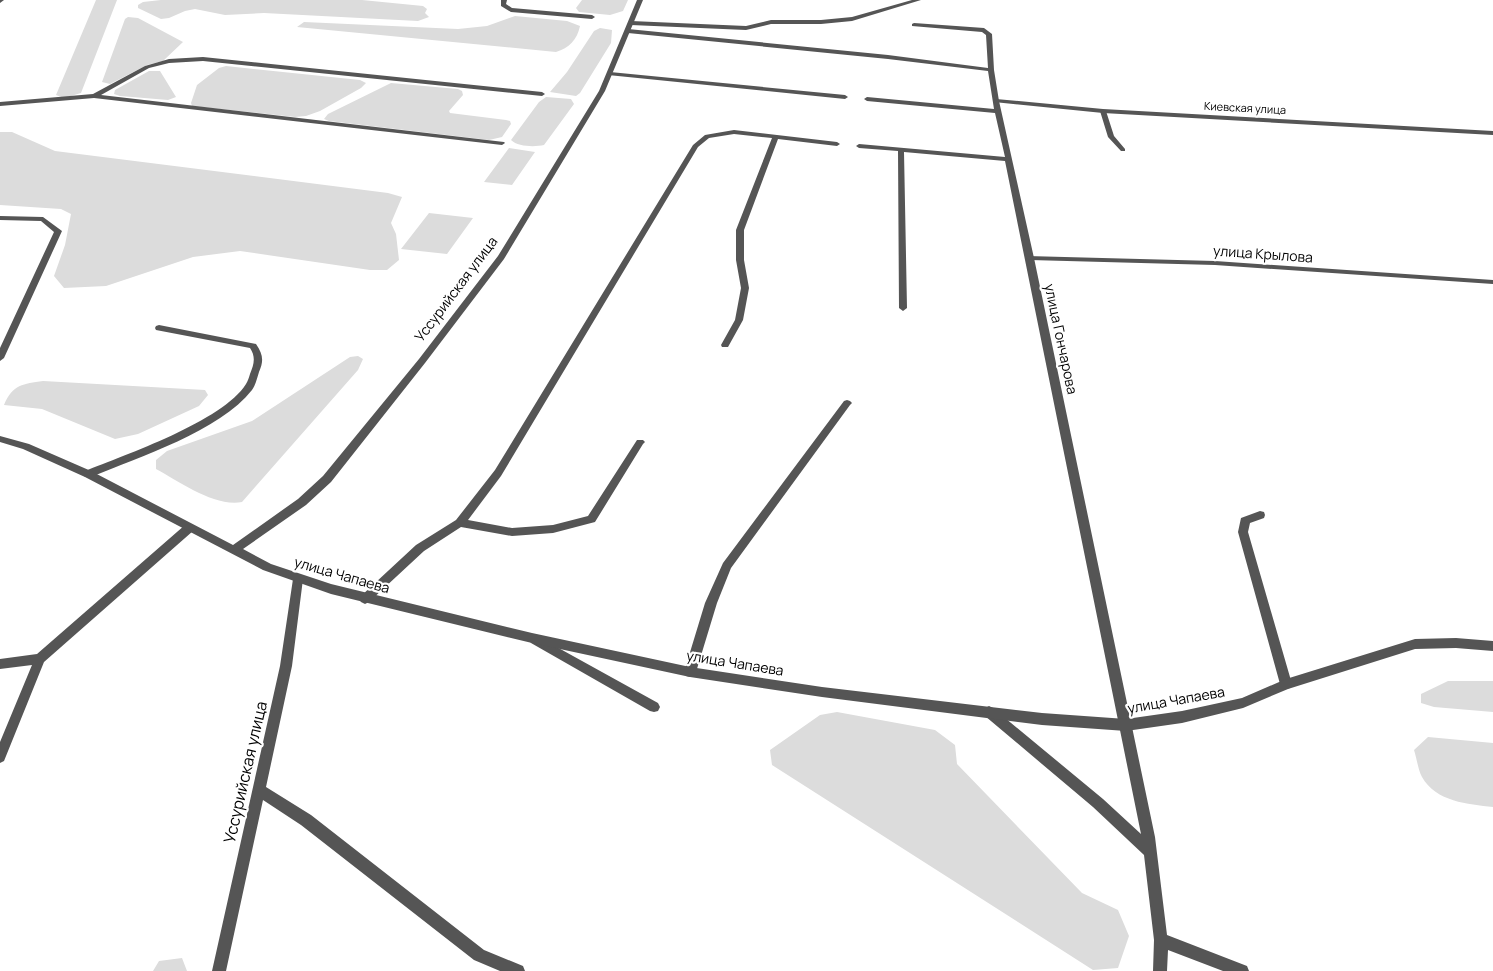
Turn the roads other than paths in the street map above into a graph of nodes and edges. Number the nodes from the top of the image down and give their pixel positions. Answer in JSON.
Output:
{"nodes":[{"id":1,"x":504,"y":0,"type":"edge"},
{"id":2,"x":640,"y":0,"type":"edge"},
{"id":3,"x":918,"y":0,"type":"edge"},
{"id":4,"x":592,"y":17,"type":"dead end"},
{"id":5,"x":914,"y":25,"type":"dead end"},
{"id":6,"x":630,"y":27,"type":"junction"},
{"id":7,"x":707,"y":27,"type":"junction"},
{"id":8,"x":702,"y":38,"type":"junction"},
{"id":9,"x":991,"y":70,"type":"junction"},
{"id":10,"x":610,"y":74,"type":"junction"},
{"id":11,"x":542,"y":94,"type":"dead end"},
{"id":12,"x":94,"y":96,"type":"junction"},
{"id":13,"x":845,"y":97,"type":"dead end"},
{"id":14,"x":867,"y":99,"type":"dead end"},
{"id":15,"x":996,"y":101,"type":"junction"},
{"id":16,"x":0,"y":104,"type":"edge"},
{"id":17,"x":999,"y":111,"type":"junction"},
{"id":18,"x":1103,"y":111,"type":"junction"},
{"id":19,"x":1493,"y":133,"type":"edge"},
{"id":20,"x":776,"y":136,"type":"junction"},
{"id":21,"x":502,"y":143,"type":"dead end"},
{"id":22,"x":837,"y":144,"type":"dead end"},
{"id":23,"x":859,"y":146,"type":"dead end"},
{"id":24,"x":1123,"y":150,"type":"dead end"},
{"id":25,"x":901,"y":151,"type":"junction"},
{"id":26,"x":1009,"y":159,"type":"junction"},
{"id":27,"x":0,"y":218,"type":"edge"},
{"id":28,"x":1030,"y":258,"type":"junction"},
{"id":29,"x":1493,"y":282,"type":"edge"},
{"id":30,"x":903,"y":308,"type":"dead end"},
{"id":31,"x":158,"y":328,"type":"dead end"},
{"id":32,"x":725,"y":345,"type":"dead end"},
{"id":33,"x":0,"y":358,"type":"edge"},
{"id":34,"x":847,"y":402,"type":"dead end"},
{"id":35,"x":0,"y":439,"type":"edge"},
{"id":36,"x":640,"y":442,"type":"dead end"},
{"id":37,"x":88,"y":474,"type":"junction"},
{"id":38,"x":1260,"y":516,"type":"dead end"},
{"id":39,"x":460,"y":523,"type":"junction"},
{"id":40,"x":189,"y":528,"type":"junction"},
{"id":41,"x":235,"y":549,"type":"junction"},
{"id":42,"x":298,"y":579,"type":"junction"},
{"id":43,"x":366,"y":599,"type":"junction"},
{"id":44,"x":532,"y":638,"type":"junction"},
{"id":45,"x":1493,"y":646,"type":"edge"},
{"id":46,"x":40,"y":659,"type":"junction"},
{"id":47,"x":0,"y":664,"type":"edge"},
{"id":48,"x":690,"y":672,"type":"junction"},
{"id":49,"x":1286,"y":684,"type":"junction"},
{"id":50,"x":654,"y":707,"type":"dead end"},
{"id":51,"x":988,"y":711,"type":"junction"},
{"id":52,"x":1126,"y":725,"type":"junction"},
{"id":53,"x":0,"y":757,"type":"edge"},
{"id":54,"x":258,"y":789,"type":"junction"},
{"id":55,"x":1150,"y":851,"type":"junction"},
{"id":56,"x":1161,"y":940,"type":"junction"},
{"id":57,"x":219,"y":971,"type":"edge"},
{"id":58,"x":518,"y":971,"type":"edge"},
{"id":59,"x":1160,"y":971,"type":"edge"},
{"id":60,"x":1242,"y":971,"type":"edge"}],
"edges":[{"from":1,"to":4,"type":"street"},
{"from":2,"to":6,"type":"street","name":"Уссурийская улица"},
{"from":3,"to":7,"type":"street"},
{"from":5,"to":9,"type":"street","name":"улица Гончарова"},
{"from":6,"to":7,"type":"street"},
{"from":6,"to":8,"type":"street"},
{"from":6,"to":10,"type":"street","name":"Уссурийская улица"},
{"from":7,"to":8,"type":"street"},
{"from":8,"to":9,"type":"street"},
{"from":9,"to":15,"type":"street","name":"улица Гончарова"},
{"from":10,"to":13,"type":"street"},
{"from":10,"to":41,"type":"street","name":"Уссурийская улица"},
{"from":11,"to":12,"type":"street"},
{"from":12,"to":16,"type":"street"},
{"from":12,"to":21,"type":"street"},
{"from":14,"to":17,"type":"street"},
{"from":15,"to":17,"type":"street","name":"улица Гончарова"},
{"from":15,"to":18,"type":"street","name":"Киевская улица"},
{"from":17,"to":26,"type":"street","name":"улица Гончарова"},
{"from":18,"to":19,"type":"street","name":"Киевская улица"},
{"from":18,"to":24,"type":"street"},
{"from":20,"to":22,"type":"street"},
{"from":20,"to":32,"type":"street"},
{"from":20,"to":39,"type":"street"},
{"from":23,"to":25,"type":"street"},
{"from":25,"to":26,"type":"street"},
{"from":25,"to":30,"type":"street"},
{"from":26,"to":28,"type":"street","name":"улица Гончарова"},
{"from":27,"to":33,"type":"street"},
{"from":28,"to":29,"type":"street","name":"улица Крылова"},
{"from":28,"to":52,"type":"street","name":"улица Гончарова"},
{"from":31,"to":37,"type":"street"},
{"from":34,"to":48,"type":"street"},
{"from":35,"to":37,"type":"street","name":"улица Чапаева"},
{"from":36,"to":39,"type":"street"},
{"from":37,"to":40,"type":"street","name":"улица Чапаева"},
{"from":38,"to":49,"type":"street"},
{"from":39,"to":43,"type":"street"},
{"from":40,"to":41,"type":"street","name":"улица Чапаева"},
{"from":40,"to":46,"type":"street"},
{"from":41,"to":42,"type":"street","name":"улица Чапаева"},
{"from":42,"to":43,"type":"street","name":"улица Чапаева"},
{"from":42,"to":54,"type":"street","name":"Уссурийская улица"},
{"from":43,"to":44,"type":"street","name":"улица Чапаева"},
{"from":44,"to":48,"type":"street","name":"улица Чапаева"},
{"from":44,"to":50,"type":"street"},
{"from":45,"to":49,"type":"street","name":"улица Чапаева"},
{"from":46,"to":47,"type":"street"},
{"from":46,"to":53,"type":"street"},
{"from":48,"to":51,"type":"street","name":"улица Чапаева"},
{"from":49,"to":52,"type":"street","name":"улица Чапаева"},
{"from":51,"to":52,"type":"street","name":"улица Чапаева"},
{"from":51,"to":55,"type":"street"},
{"from":52,"to":55,"type":"street","name":"улица Гончарова"},
{"from":54,"to":57,"type":"street","name":"Уссурийская улица"},
{"from":54,"to":58,"type":"street"},
{"from":55,"to":56,"type":"street","name":"улица Гончарова"},
{"from":56,"to":59,"type":"street","name":"улица Гончарова"},
{"from":56,"to":60,"type":"street"}]}
